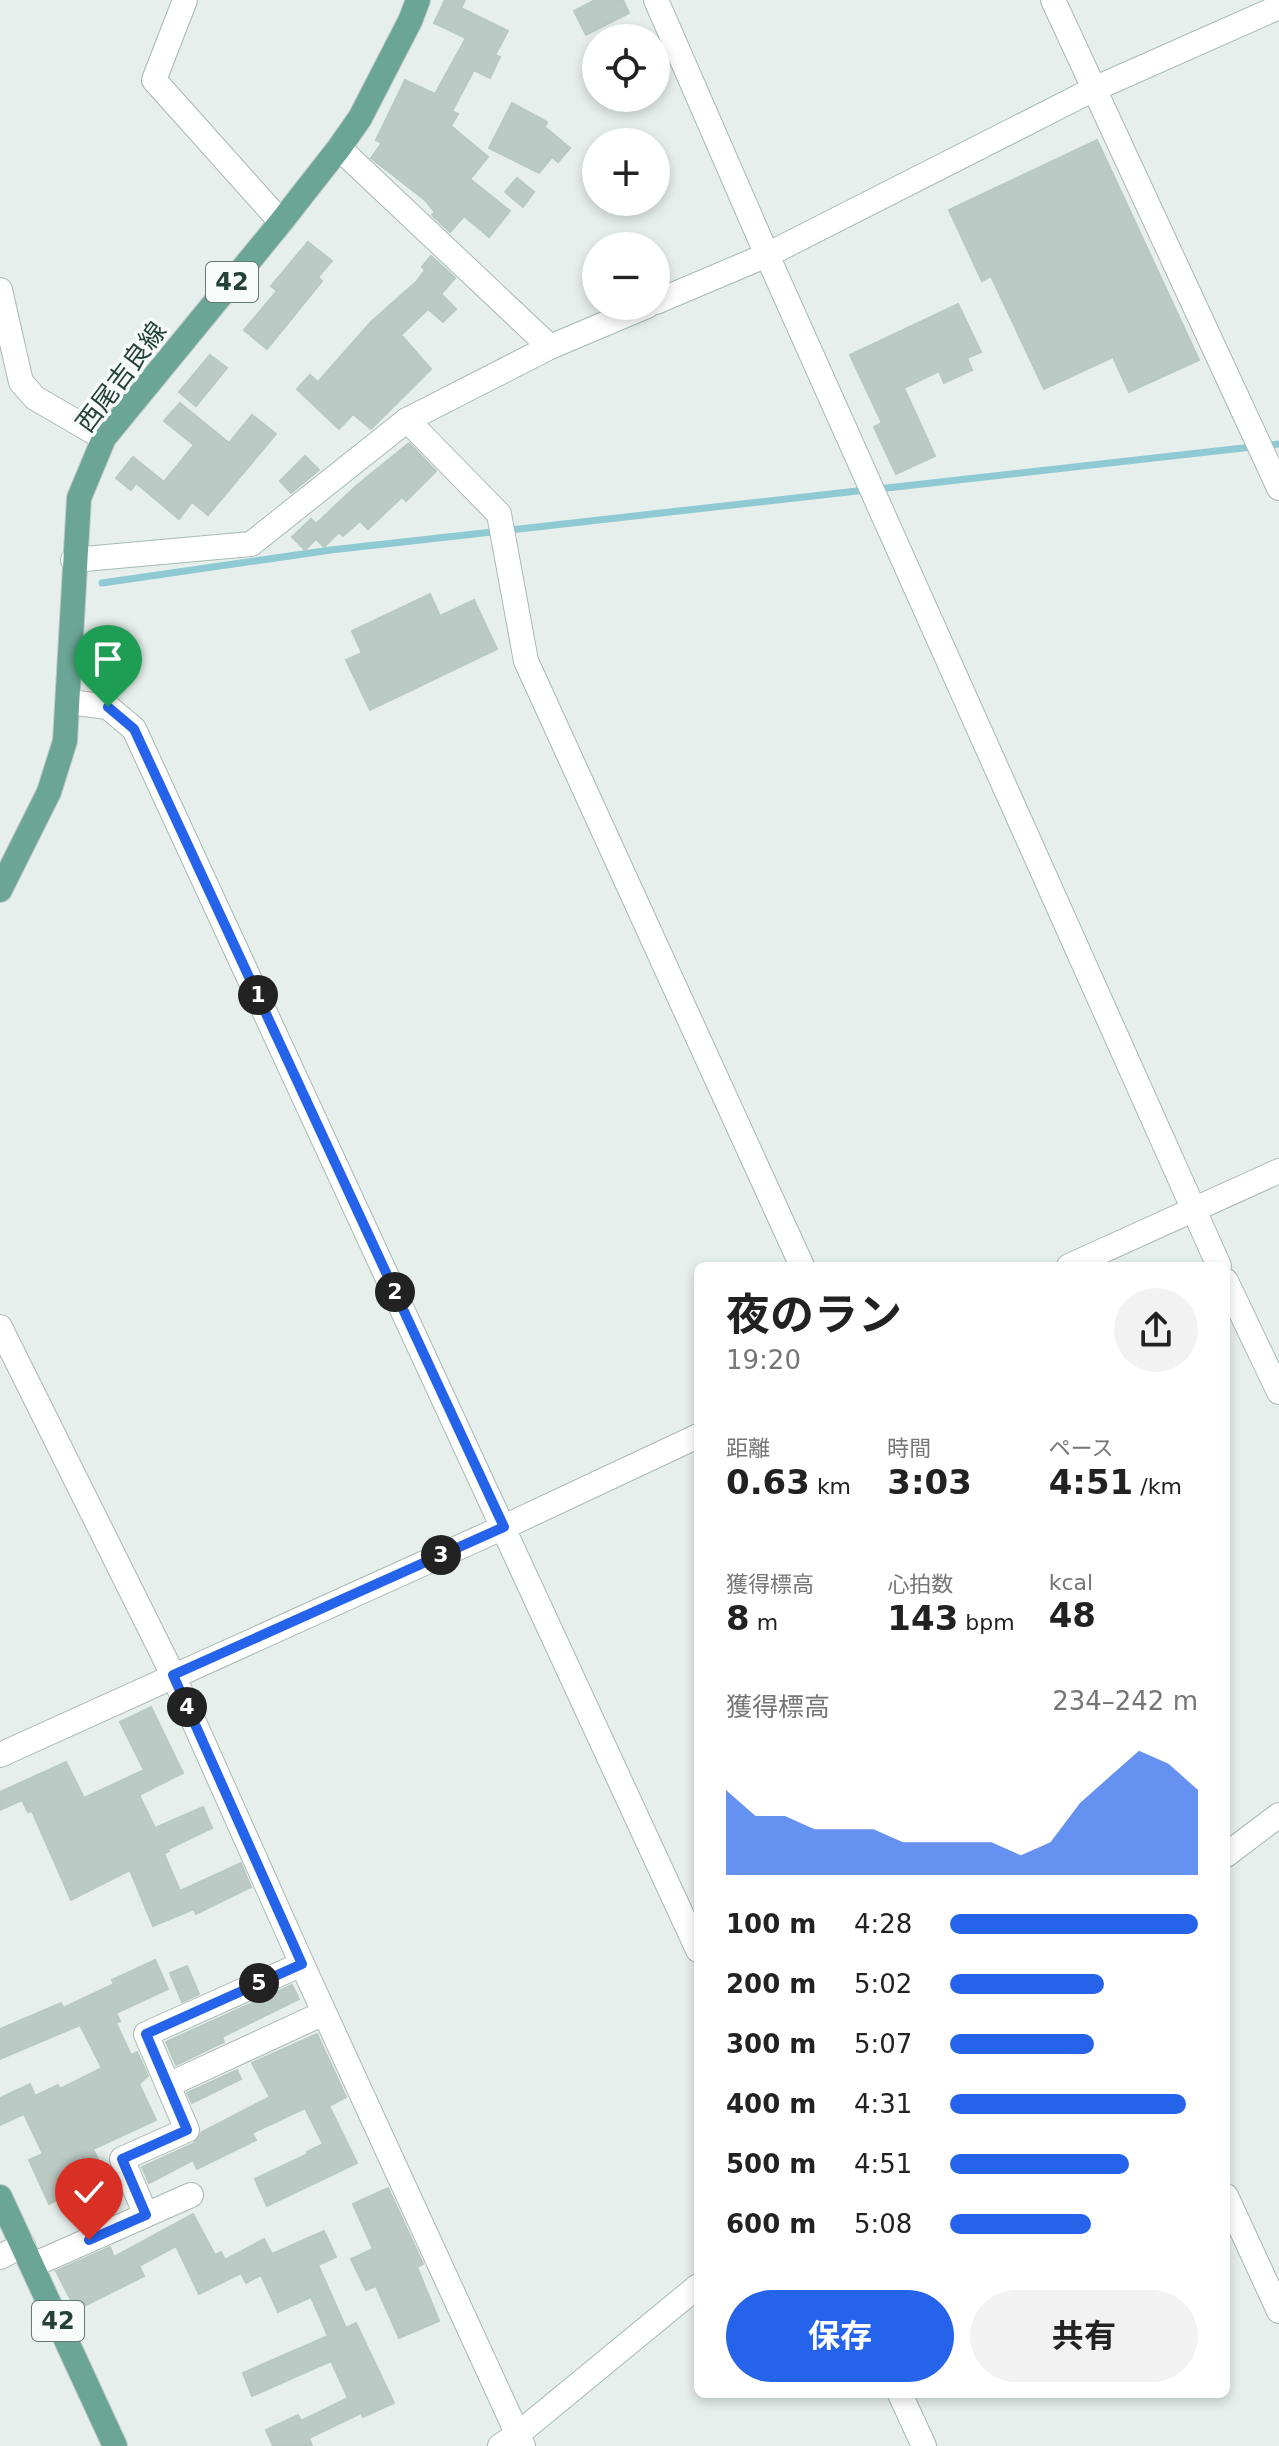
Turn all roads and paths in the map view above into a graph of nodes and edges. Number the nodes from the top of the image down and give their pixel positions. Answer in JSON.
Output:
{"nodes":[{"id":1,"x":185,"y":0,"type":"edge"},
{"id":2,"x":418,"y":0,"type":"edge"},
{"id":3,"x":656,"y":0,"type":"edge"},
{"id":4,"x":1053,"y":0,"type":"edge"},
{"id":5,"x":1279,"y":7,"type":"edge"},
{"id":6,"x":1094,"y":89,"type":"junction"},
{"id":7,"x":339,"y":148,"type":"junction"},
{"id":8,"x":281,"y":222,"type":"junction"},
{"id":9,"x":767,"y":255,"type":"junction"},
{"id":10,"x":0,"y":290,"type":"edge"},
{"id":11,"x":670,"y":296,"type":"edge"},
{"id":12,"x":614,"y":320,"type":"edge"},
{"id":13,"x":550,"y":347,"type":"junction"},
{"id":14,"x":407,"y":420,"type":"junction"},
{"id":15,"x":104,"y":438,"type":"junction"},
{"id":16,"x":1279,"y":488,"type":"edge"},
{"id":17,"x":73,"y":575,"type":"junction"},
{"id":18,"x":69,"y":702,"type":"junction"},
{"id":19,"x":0,"y":890,"type":"edge"},
{"id":20,"x":1279,"y":1171,"type":"edge"},
{"id":21,"x":1192,"y":1211,"type":"junction"},
{"id":22,"x":800,"y":1262,"type":"edge"},
{"id":23,"x":1078,"y":1262,"type":"edge"},
{"id":24,"x":1217,"y":1262,"type":"edge"},
{"id":25,"x":1230,"y":1289,"type":"edge"},
{"id":26,"x":0,"y":1327,"type":"edge"},
{"id":27,"x":1279,"y":1392,"type":"edge"},
{"id":28,"x":694,"y":1438,"type":"edge"},
{"id":29,"x":504,"y":1527,"type":"junction"},
{"id":30,"x":173,"y":1675,"type":"junction"},
{"id":31,"x":0,"y":1755,"type":"edge"},
{"id":32,"x":1279,"y":1815,"type":"edge"},
{"id":33,"x":1230,"y":1852,"type":"edge"},
{"id":34,"x":694,"y":1941,"type":"edge"},
{"id":35,"x":302,"y":1964,"type":"junction"},
{"id":36,"x":324,"y":2013,"type":"junction"},
{"id":37,"x":168,"y":2085,"type":"junction"},
{"id":38,"x":191,"y":2195,"type":"dead end"},
{"id":39,"x":0,"y":2197,"type":"edge"},
{"id":40,"x":1230,"y":2205,"type":"edge"},
{"id":41,"x":146,"y":2215,"type":"junction"},
{"id":42,"x":28,"y":2255,"type":"junction"},
{"id":43,"x":0,"y":2257,"type":"edge"},
{"id":44,"x":694,"y":2289,"type":"edge"},
{"id":45,"x":1279,"y":2311,"type":"edge"},
{"id":46,"x":902,"y":2398,"type":"edge"},
{"id":47,"x":514,"y":2442,"type":"edge"},
{"id":48,"x":115,"y":2446,"type":"edge"},
{"id":49,"x":924,"y":2446,"type":"edge"}],
"edges":[{"from":1,"to":8,"type":"street"},
{"from":2,"to":7,"type":"main road","name":"西尾吉良線","number":"42"},
{"from":3,"to":9,"type":"street"},
{"from":4,"to":6,"type":"street"},
{"from":5,"to":6,"type":"street"},
{"from":6,"to":9,"type":"street"},
{"from":6,"to":16,"type":"street"},
{"from":7,"to":8,"type":"main road","name":"西尾吉良線","number":"42"},
{"from":7,"to":13,"type":"street"},
{"from":8,"to":15,"type":"main road","name":"西尾吉良線","number":"42"},
{"from":9,"to":11,"type":"street"},
{"from":9,"to":21,"type":"street"},
{"from":10,"to":15,"type":"street"},
{"from":12,"to":13,"type":"street"},
{"from":13,"to":14,"type":"street"},
{"from":14,"to":17,"type":"street"},
{"from":14,"to":22,"type":"street"},
{"from":15,"to":17,"type":"main road","name":"西尾吉良線","number":"42"},
{"from":17,"to":18,"type":"main road","name":"西尾吉良線","number":"42"},
{"from":18,"to":19,"type":"main road","name":"西尾吉良線","number":"42"},
{"from":18,"to":29,"type":"street"},
{"from":20,"to":21,"type":"street"},
{"from":21,"to":23,"type":"street"},
{"from":21,"to":24,"type":"street"},
{"from":25,"to":27,"type":"street"},
{"from":26,"to":30,"type":"street"},
{"from":28,"to":29,"type":"street"},
{"from":29,"to":30,"type":"street"},
{"from":29,"to":34,"type":"street"},
{"from":30,"to":31,"type":"street"},
{"from":30,"to":35,"type":"street"},
{"from":32,"to":33,"type":"street"},
{"from":35,"to":36,"type":"street"},
{"from":35,"to":37,"type":"street"},
{"from":36,"to":37,"type":"street"},
{"from":36,"to":47,"type":"street"},
{"from":37,"to":41,"type":"street"},
{"from":38,"to":41,"type":"street"},
{"from":39,"to":42,"type":"main road","number":"42"},
{"from":40,"to":45,"type":"street"},
{"from":41,"to":42,"type":"street"},
{"from":42,"to":43,"type":"street"},
{"from":42,"to":48,"type":"main road","number":"42"},
{"from":44,"to":47,"type":"street"},
{"from":46,"to":49,"type":"street"}]}
